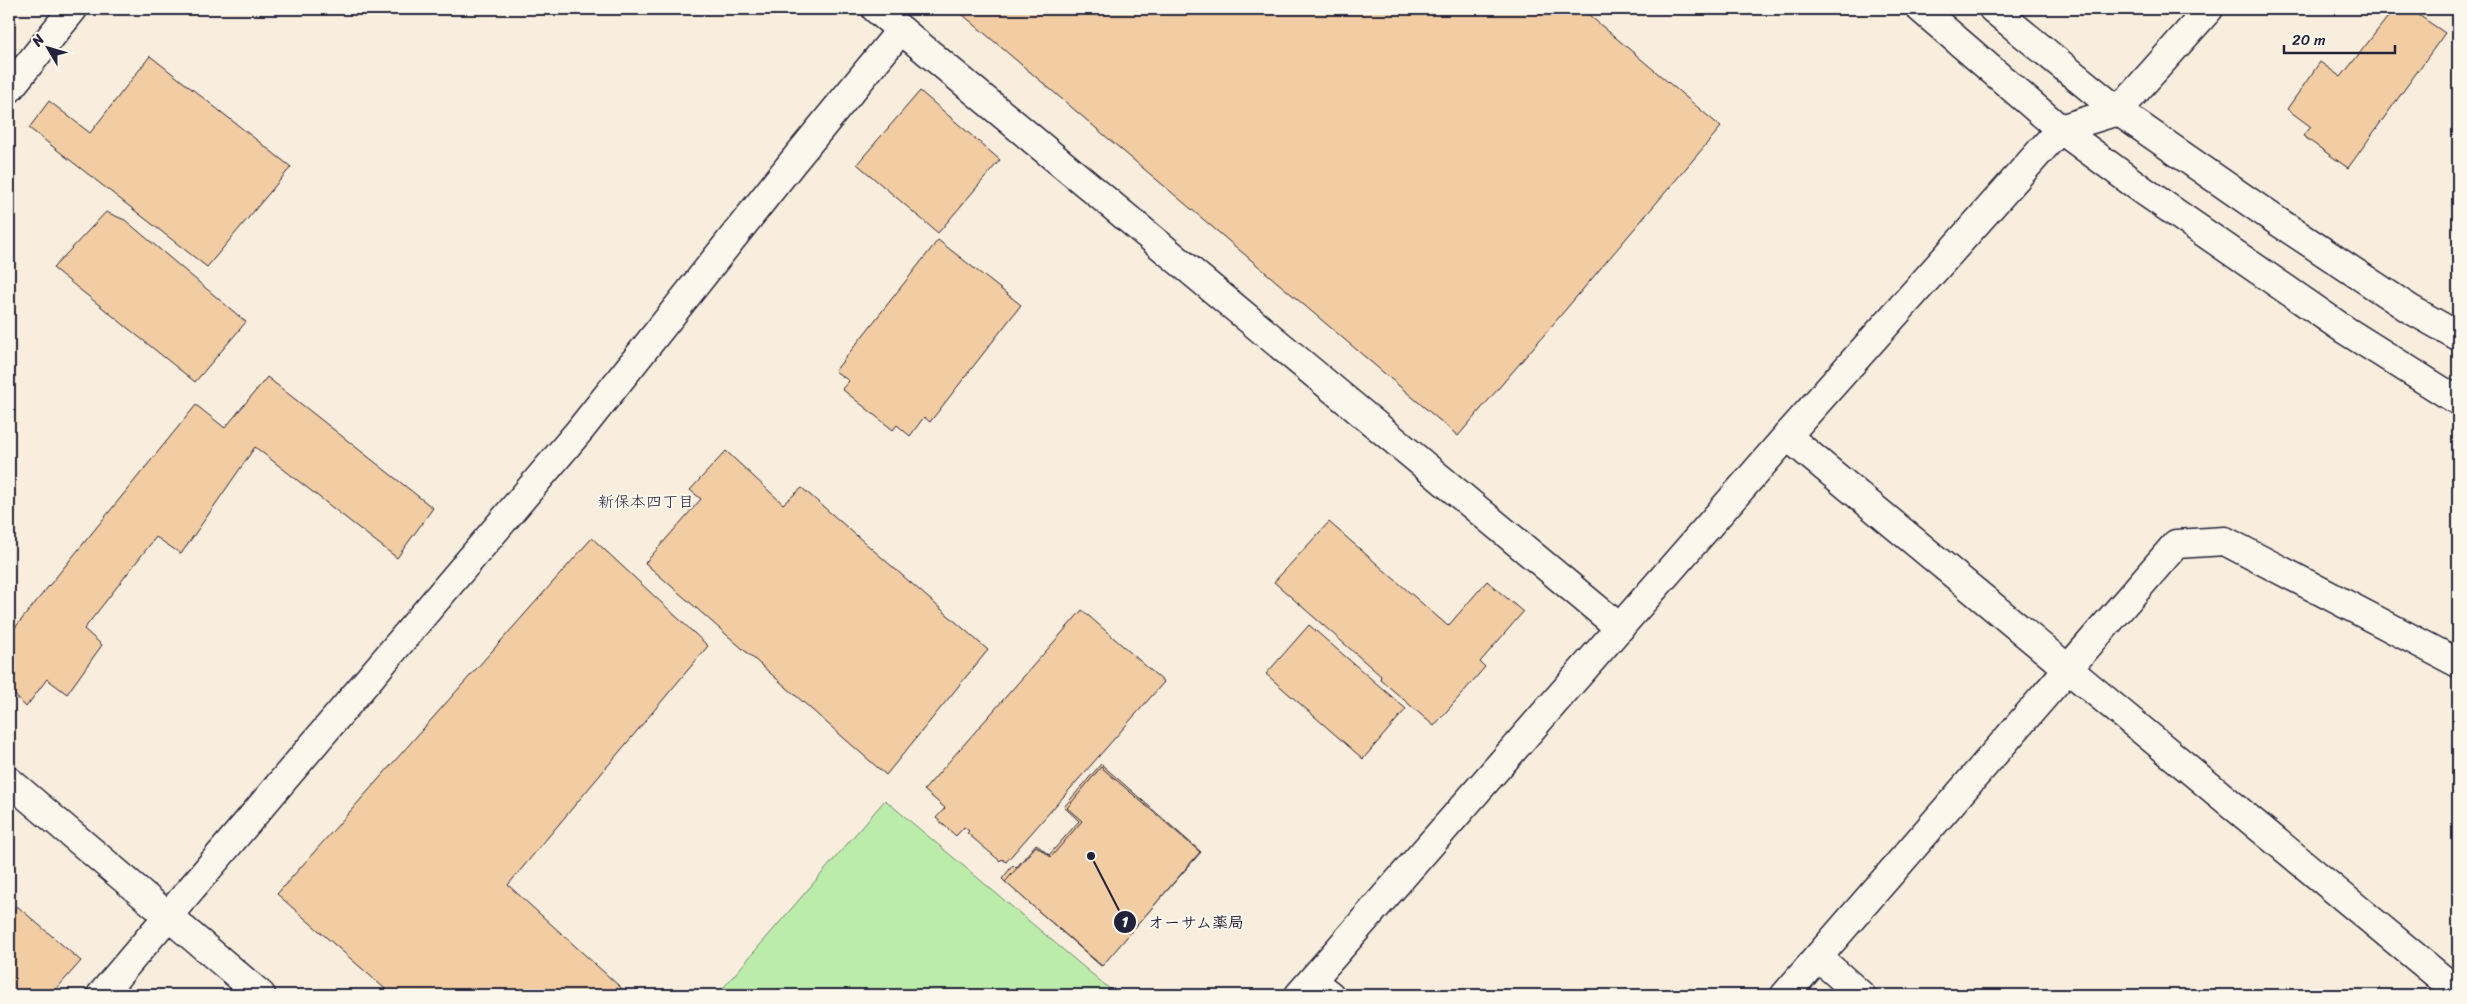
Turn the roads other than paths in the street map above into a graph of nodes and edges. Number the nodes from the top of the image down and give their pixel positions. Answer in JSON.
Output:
{"nodes":[{"id":1,"x":73,"y":9,"type":"edge"},
{"id":2,"x":876,"y":9,"type":"edge"},
{"id":3,"x":1921,"y":9,"type":"edge"},
{"id":4,"x":1992,"y":9,"type":"edge"},
{"id":5,"x":2209,"y":9,"type":"edge"},
{"id":6,"x":901,"y":30,"type":"junction"},
{"id":7,"x":9,"y":89,"type":"edge"},
{"id":8,"x":2118,"y":110,"type":"junction"},
{"id":9,"x":2060,"y":129,"type":"junction"},
{"id":10,"x":2458,"y":336,"type":"edge"},
{"id":11,"x":2458,"y":401,"type":"edge"},
{"id":12,"x":1787,"y":436,"type":"junction"},
{"id":13,"x":1620,"y":628,"type":"junction"},
{"id":14,"x":2458,"y":663,"type":"edge"},
{"id":15,"x":2066,"y":668,"type":"junction"},
{"id":16,"x":9,"y":781,"type":"edge"},
{"id":17,"x":166,"y":916,"type":"junction"},
{"id":18,"x":1818,"y":958,"type":"junction"},
{"id":19,"x":1314,"y":990,"type":"edge"},
{"id":20,"x":2458,"y":992,"type":"edge"},
{"id":21,"x":101,"y":995,"type":"edge"},
{"id":22,"x":261,"y":995,"type":"edge"},
{"id":23,"x":1785,"y":995,"type":"edge"},
{"id":24,"x":1861,"y":995,"type":"edge"}],
"edges":[{"from":1,"to":7,"type":"street"},
{"from":2,"to":6,"type":"street"},
{"from":3,"to":9,"type":"street"},
{"from":4,"to":8,"type":"street"},
{"from":5,"to":8,"type":"street"},
{"from":6,"to":13,"type":"street"},
{"from":6,"to":17,"type":"street"},
{"from":8,"to":9,"type":"street"},
{"from":8,"to":10,"type":"street"},
{"from":9,"to":11,"type":"street"},
{"from":9,"to":12,"type":"street"},
{"from":12,"to":13,"type":"street"},
{"from":12,"to":15,"type":"street"},
{"from":13,"to":19,"type":"street"},
{"from":14,"to":15,"type":"street"},
{"from":15,"to":18,"type":"street"},
{"from":15,"to":20,"type":"street"},
{"from":16,"to":17,"type":"street"},
{"from":17,"to":21,"type":"street"},
{"from":17,"to":22,"type":"street"},
{"from":18,"to":23,"type":"street"},
{"from":18,"to":24,"type":"street"}]}
